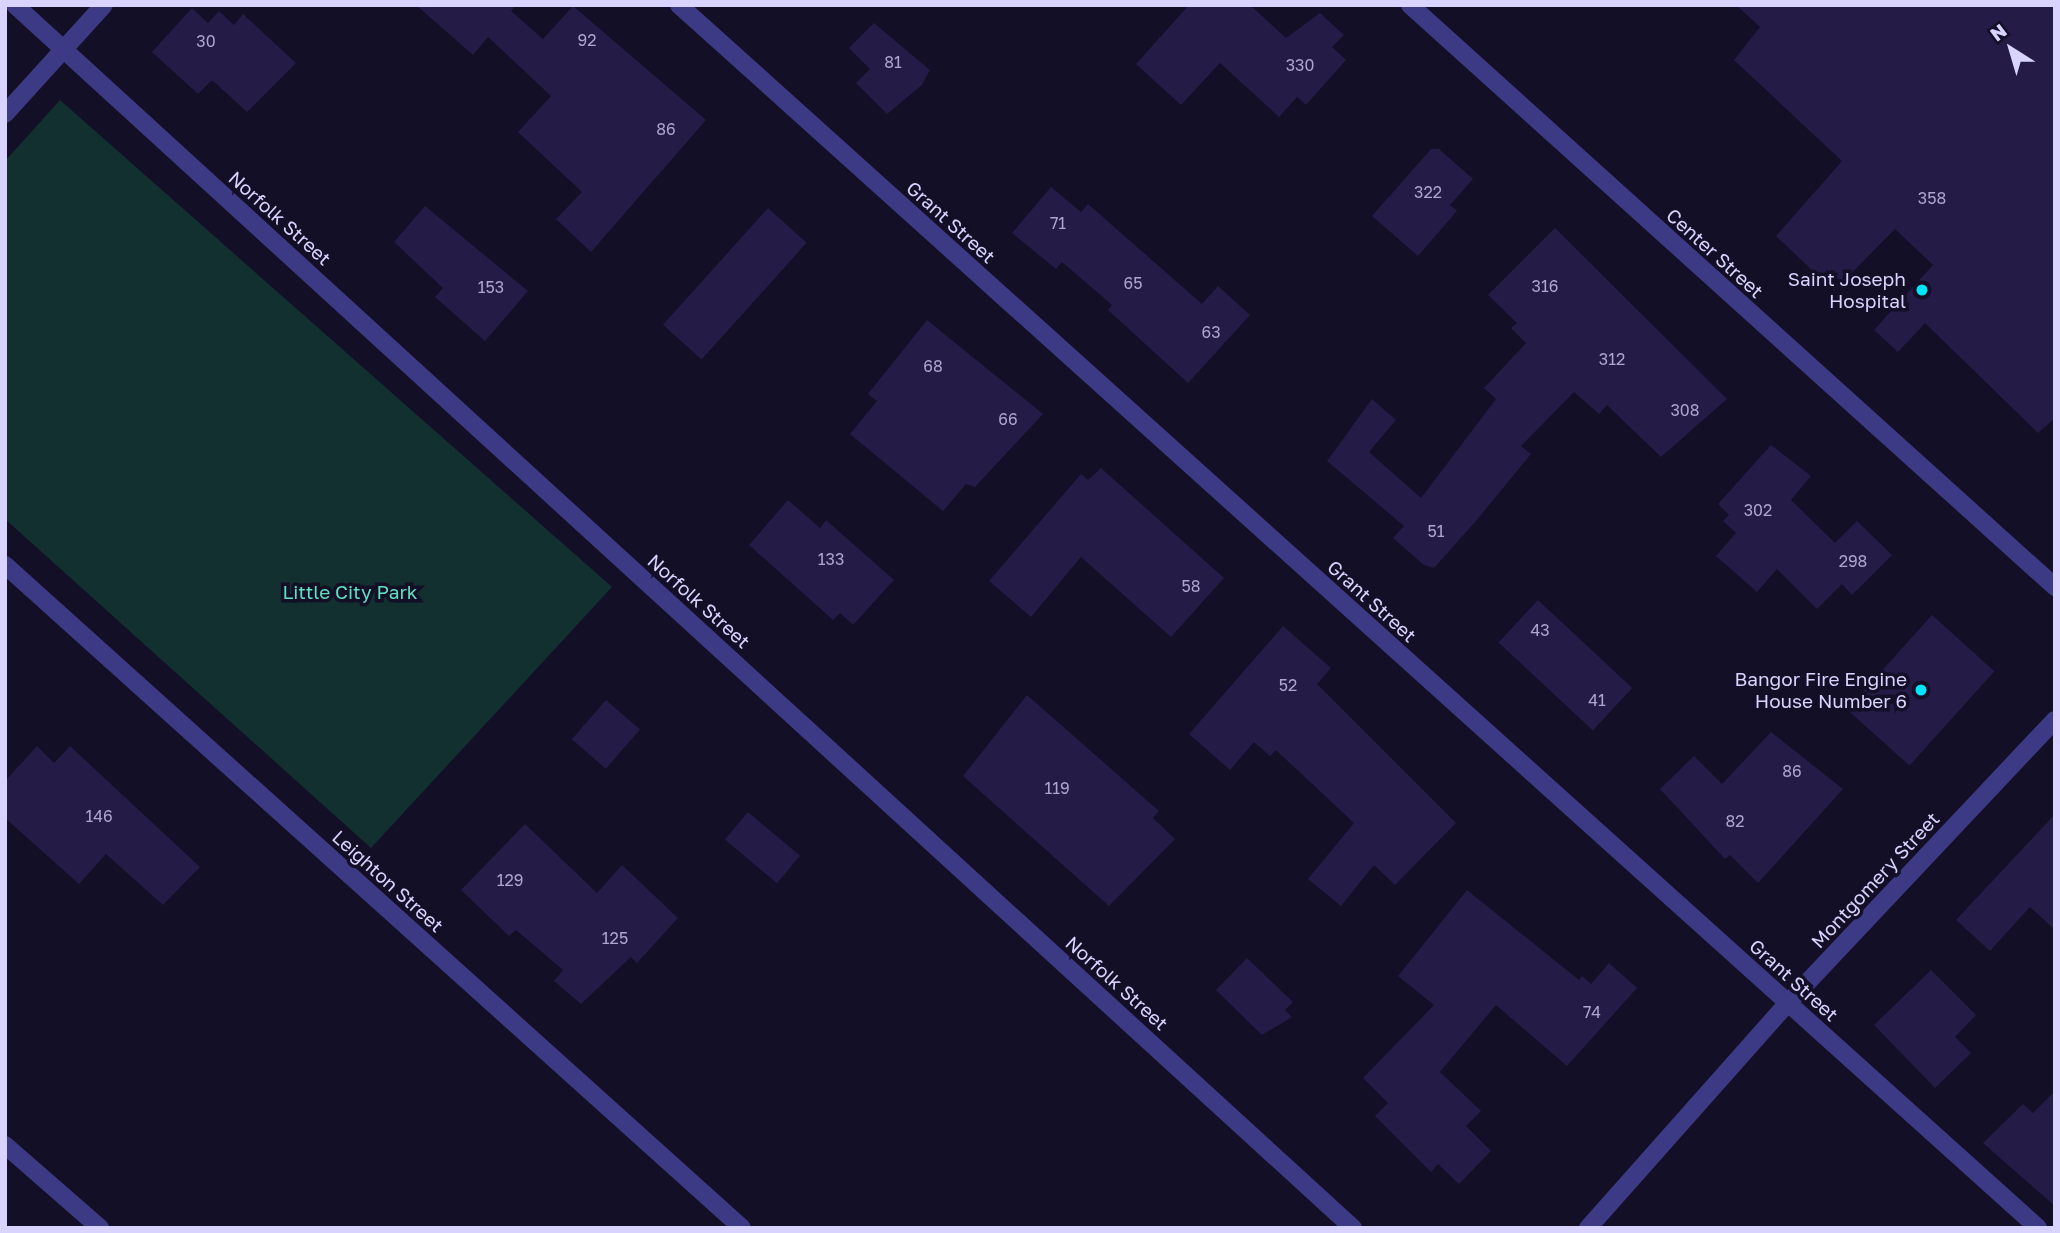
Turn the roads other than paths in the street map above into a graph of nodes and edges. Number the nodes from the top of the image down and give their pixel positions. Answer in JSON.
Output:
{"nodes":[{"id":1,"x":15,"y":5,"type":"edge"},
{"id":2,"x":104,"y":5,"type":"edge"},
{"id":3,"x":679,"y":5,"type":"edge"},
{"id":4,"x":1410,"y":5,"type":"edge"},
{"id":5,"x":64,"y":48,"type":"junction"},
{"id":6,"x":5,"y":114,"type":"edge"},
{"id":7,"x":5,"y":565,"type":"edge"},
{"id":8,"x":2055,"y":587,"type":"edge"},
{"id":9,"x":2055,"y":720,"type":"edge"},
{"id":10,"x":1788,"y":1003,"type":"junction"},
{"id":11,"x":5,"y":1145,"type":"edge"},
{"id":12,"x":100,"y":1228,"type":"edge"},
{"id":13,"x":742,"y":1228,"type":"edge"},
{"id":14,"x":1353,"y":1228,"type":"edge"},
{"id":15,"x":1588,"y":1228,"type":"edge"},
{"id":16,"x":2038,"y":1228,"type":"edge"}],
"edges":[{"from":1,"to":5,"type":"street","name":"Norfolk Street"},
{"from":2,"to":5,"type":"street"},
{"from":3,"to":10,"type":"street","name":"Grant Street"},
{"from":4,"to":8,"type":"street","name":"Center Street"},
{"from":5,"to":6,"type":"street"},
{"from":5,"to":14,"type":"street","name":"Norfolk Street"},
{"from":7,"to":13,"type":"street","name":"Leighton Street"},
{"from":9,"to":10,"type":"street","name":"Montgomery Street"},
{"from":10,"to":15,"type":"street","name":"Montgomery Street"},
{"from":10,"to":16,"type":"street","name":"Grant Street"},
{"from":11,"to":12,"type":"street"}]}
